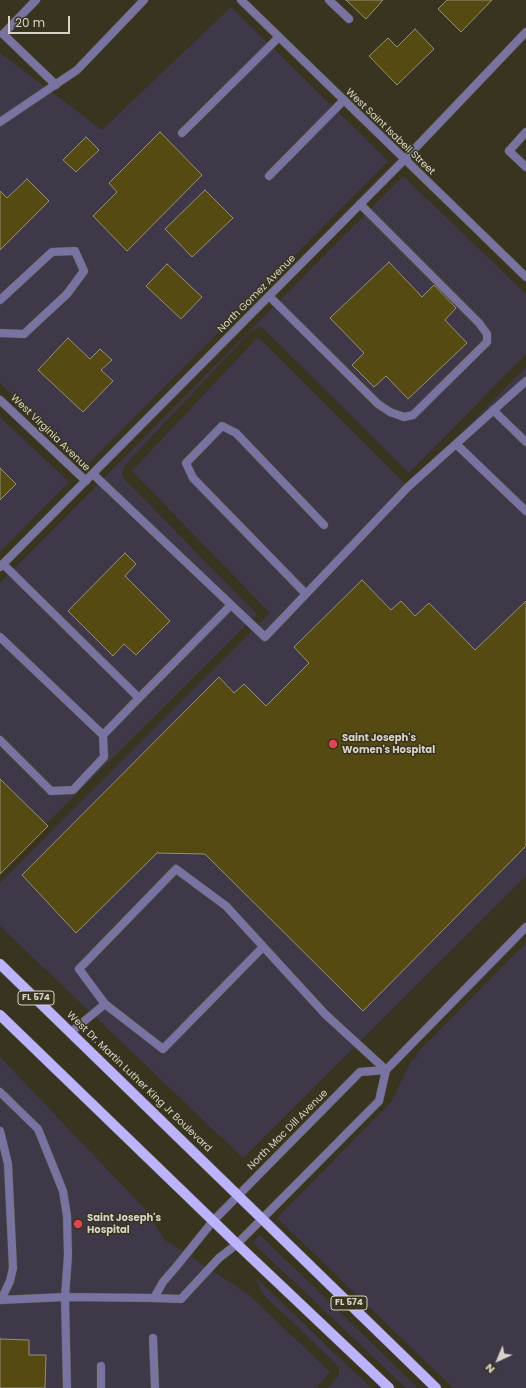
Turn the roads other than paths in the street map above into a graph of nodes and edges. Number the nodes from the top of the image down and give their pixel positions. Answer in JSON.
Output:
{"nodes":[{"id":1,"x":36,"y":0,"type":"edge"},
{"id":2,"x":144,"y":0,"type":"edge"},
{"id":3,"x":241,"y":0,"type":"edge"},
{"id":4,"x":329,"y":0,"type":"edge"},
{"id":5,"x":349,"y":19,"type":"dead end"},
{"id":6,"x":526,"y":32,"type":"edge"},
{"id":7,"x":279,"y":37,"type":"junction"},
{"id":8,"x":56,"y":85,"type":"junction"},
{"id":9,"x":344,"y":100,"type":"junction"},
{"id":10,"x":0,"y":122,"type":"edge"},
{"id":11,"x":526,"y":132,"type":"edge"},
{"id":12,"x":182,"y":133,"type":"dead end"},
{"id":13,"x":404,"y":160,"type":"junction"},
{"id":14,"x":526,"y":168,"type":"edge"},
{"id":15,"x":268,"y":176,"type":"dead end"},
{"id":16,"x":360,"y":204,"type":"junction"},
{"id":17,"x":526,"y":277,"type":"edge"},
{"id":18,"x":269,"y":296,"type":"junction"},
{"id":19,"x":0,"y":300,"type":"edge"},
{"id":20,"x":0,"y":333,"type":"edge"},
{"id":21,"x":526,"y":381,"type":"edge"},
{"id":22,"x":0,"y":400,"type":"edge"},
{"id":23,"x":493,"y":410,"type":"junction"},
{"id":24,"x":526,"y":442,"type":"edge"},
{"id":25,"x":456,"y":444,"type":"junction"},
{"id":26,"x":93,"y":474,"type":"junction"},
{"id":27,"x":86,"y":482,"type":"junction"},
{"id":28,"x":526,"y":511,"type":"edge"},
{"id":29,"x":324,"y":525,"type":"dead end"},
{"id":30,"x":2,"y":565,"type":"edge"},
{"id":31,"x":306,"y":594,"type":"junction"},
{"id":32,"x":231,"y":605,"type":"junction"},
{"id":33,"x":0,"y":637,"type":"edge"},
{"id":34,"x":139,"y":698,"type":"junction"},
{"id":35,"x":103,"y":735,"type":"junction"},
{"id":36,"x":0,"y":740,"type":"edge"},
{"id":37,"x":526,"y":927,"type":"edge"},
{"id":38,"x":264,"y":947,"type":"junction"},
{"id":39,"x":0,"y":964,"type":"edge"},
{"id":40,"x":105,"y":1004,"type":"junction"},
{"id":41,"x":0,"y":1015,"type":"edge"},
{"id":42,"x":71,"y":1032,"type":"junction"},
{"id":43,"x":386,"y":1070,"type":"junction"},
{"id":44,"x":0,"y":1092,"type":"edge"},
{"id":45,"x":0,"y":1130,"type":"edge"},
{"id":46,"x":237,"y":1195,"type":"junction"},
{"id":47,"x":261,"y":1219,"type":"junction"},
{"id":48,"x":213,"y":1221,"type":"junction"},
{"id":49,"x":237,"y":1244,"type":"junction"},
{"id":50,"x":65,"y":1297,"type":"junction"},
{"id":51,"x":154,"y":1298,"type":"junction"},
{"id":52,"x":1,"y":1300,"type":"edge"},
{"id":53,"x":153,"y":1338,"type":"dead end"},
{"id":54,"x":101,"y":1366,"type":"dead end"},
{"id":55,"x":67,"y":1388,"type":"edge"},
{"id":56,"x":101,"y":1388,"type":"edge"},
{"id":57,"x":155,"y":1388,"type":"edge"},
{"id":58,"x":389,"y":1388,"type":"edge"},
{"id":59,"x":436,"y":1388,"type":"edge"}],
"edges":[{"from":1,"to":8,"type":"street"},
{"from":2,"to":8,"type":"street"},
{"from":3,"to":7,"type":"street","name":"West Saint Isabell Street"},
{"from":4,"to":5,"type":"street"},
{"from":6,"to":13,"type":"street","name":"North Gomez Avenue"},
{"from":7,"to":9,"type":"street","name":"West Saint Isabell Street"},
{"from":7,"to":12,"type":"street"},
{"from":8,"to":10,"type":"street"},
{"from":9,"to":13,"type":"street","name":"West Saint Isabell Street"},
{"from":9,"to":15,"type":"street"},
{"from":11,"to":14,"type":"street"},
{"from":13,"to":16,"type":"street","name":"North Gomez Avenue"},
{"from":13,"to":17,"type":"street","name":"West Saint Isabell Street"},
{"from":16,"to":18,"type":"street","name":"North Gomez Avenue"},
{"from":16,"to":18,"type":"street"},
{"from":18,"to":26,"type":"street","name":"North Gomez Avenue"},
{"from":19,"to":20,"type":"street"},
{"from":21,"to":23,"type":"street"},
{"from":22,"to":27,"type":"street","name":"West Virginia Avenue"},
{"from":23,"to":24,"type":"street"},
{"from":23,"to":25,"type":"street"},
{"from":25,"to":28,"type":"street"},
{"from":25,"to":31,"type":"street"},
{"from":26,"to":27,"type":"street","name":"North Gomez Avenue"},
{"from":26,"to":32,"type":"street"},
{"from":27,"to":30,"type":"street","name":"North Gomez Avenue"},
{"from":29,"to":31,"type":"street"},
{"from":30,"to":34,"type":"street"},
{"from":31,"to":32,"type":"street"},
{"from":32,"to":34,"type":"street"},
{"from":33,"to":35,"type":"street"},
{"from":34,"to":35,"type":"street"},
{"from":35,"to":36,"type":"street"},
{"from":37,"to":43,"type":"street"},
{"from":38,"to":40,"type":"street"},
{"from":38,"to":40,"type":"street"},
{"from":38,"to":43,"type":"street"},
{"from":39,"to":42,"type":"main road","name":"West Dr. Martin Luther King Jr Boulevard","number":"FL 574"},
{"from":40,"to":42,"type":"street"},
{"from":41,"to":48,"type":"main road"},
{"from":42,"to":46,"type":"main road","name":"West Dr. Martin Luther King Jr Boulevard","number":"FL 574"},
{"from":43,"to":46,"type":"street","name":"North Mac Dill Avenue"},
{"from":43,"to":47,"type":"street"},
{"from":44,"to":50,"type":"street"},
{"from":45,"to":52,"type":"street"},
{"from":46,"to":47,"type":"main road","name":"West Dr. Martin Luther King Jr Boulevard","number":"FL 574"},
{"from":46,"to":48,"type":"street","name":"North Mac Dill Avenue"},
{"from":47,"to":49,"type":"street"},
{"from":47,"to":59,"type":"main road","number":"FL 574"},
{"from":48,"to":49,"type":"main road"},
{"from":48,"to":51,"type":"street","name":"North Mac Dill Avenue"},
{"from":49,"to":51,"type":"street"},
{"from":49,"to":58,"type":"main road"},
{"from":50,"to":51,"type":"street"},
{"from":50,"to":52,"type":"street"},
{"from":50,"to":55,"type":"street"},
{"from":53,"to":57,"type":"street"},
{"from":54,"to":56,"type":"street"}]}
